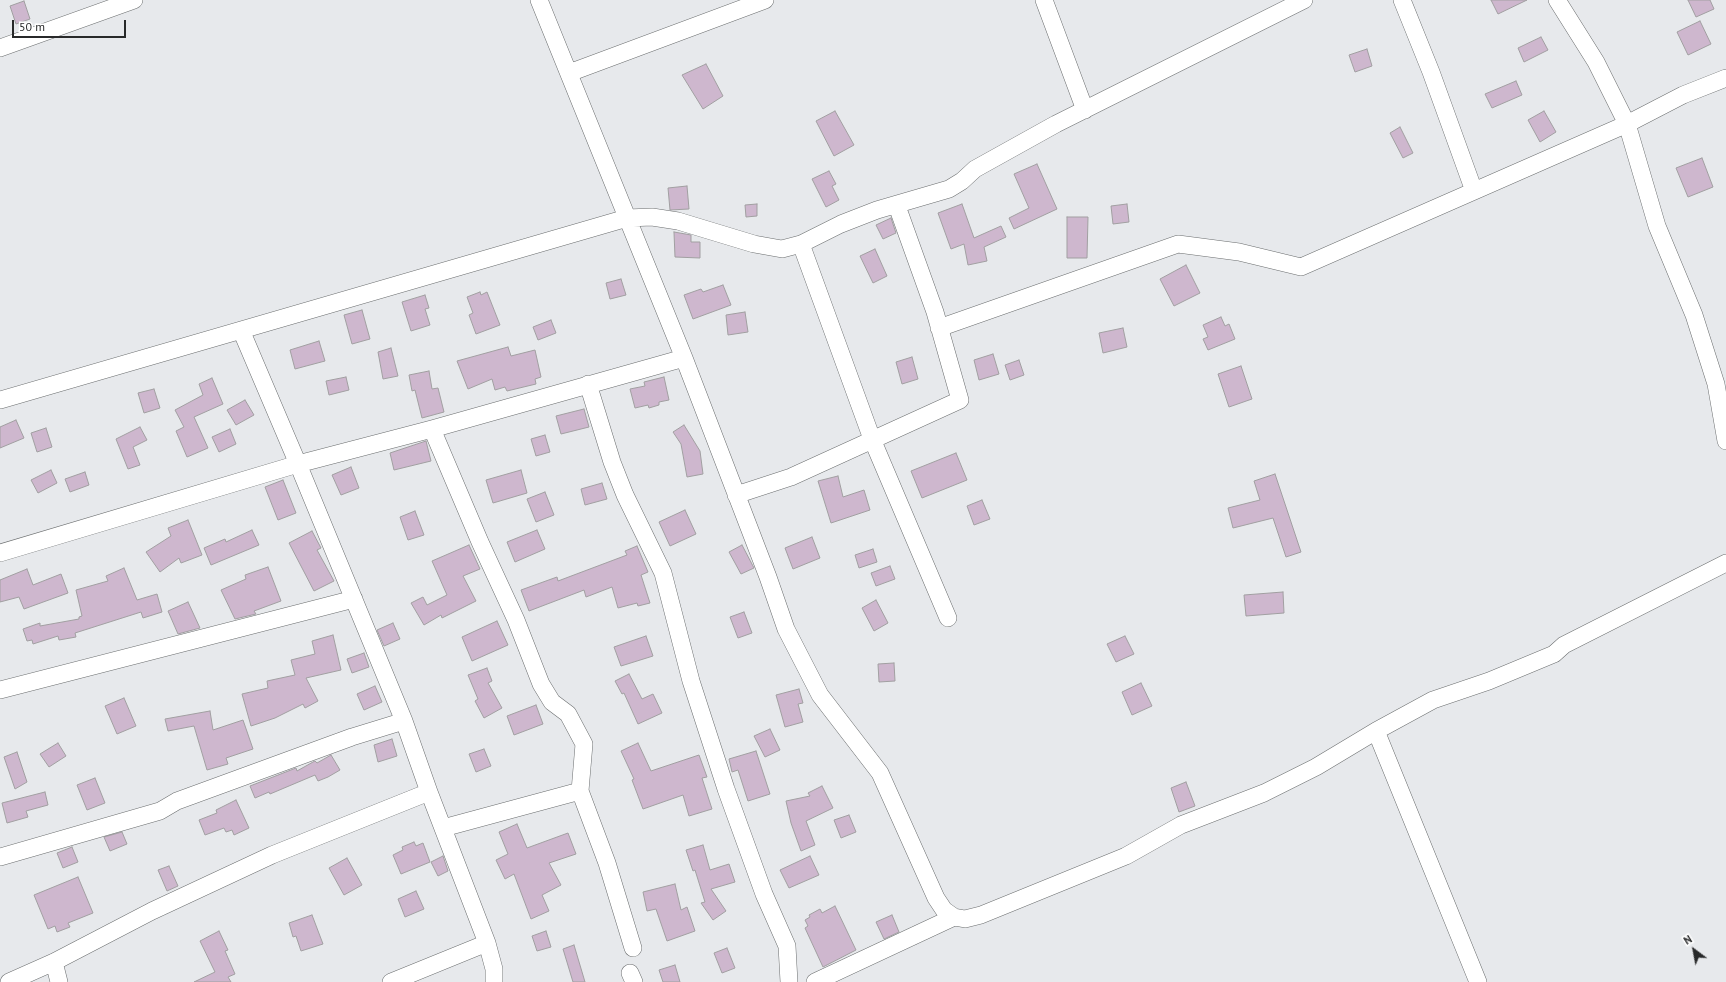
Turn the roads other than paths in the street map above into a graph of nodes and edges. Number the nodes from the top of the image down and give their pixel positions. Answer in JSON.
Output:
{"nodes":[{"id":1,"x":134,"y":0,"type":"edge"},
{"id":2,"x":539,"y":0,"type":"edge"},
{"id":3,"x":765,"y":0,"type":"edge"},
{"id":4,"x":1044,"y":0,"type":"edge"},
{"id":5,"x":1304,"y":0,"type":"edge"},
{"id":6,"x":1402,"y":0,"type":"edge"},
{"id":7,"x":1557,"y":0,"type":"edge"},
{"id":8,"x":0,"y":48,"type":"edge"},
{"id":9,"x":569,"y":73,"type":"junction"},
{"id":10,"x":1726,"y":78,"type":"edge"},
{"id":11,"x":1085,"y":110,"type":"junction"},
{"id":12,"x":1627,"y":124,"type":"junction"},
{"id":13,"x":1474,"y":191,"type":"junction"},
{"id":14,"x":896,"y":206,"type":"junction"},
{"id":15,"x":627,"y":218,"type":"junction"},
{"id":16,"x":800,"y":244,"type":"junction"},
{"id":17,"x":939,"y":328,"type":"junction"},
{"id":18,"x":241,"y":330,"type":"junction"},
{"id":19,"x":684,"y":358,"type":"junction"},
{"id":20,"x":588,"y":384,"type":"junction"},
{"id":21,"x":0,"y":400,"type":"edge"},
{"id":22,"x":432,"y":429,"type":"junction"},
{"id":23,"x":872,"y":439,"type":"junction"},
{"id":24,"x":1726,"y":441,"type":"edge"},
{"id":25,"x":298,"y":464,"type":"junction"},
{"id":26,"x":736,"y":495,"type":"junction"},
{"id":27,"x":0,"y":553,"type":"edge"},
{"id":28,"x":1726,"y":563,"type":"edge"},
{"id":29,"x":354,"y":599,"type":"junction"},
{"id":30,"x":948,"y":618,"type":"dead end"},
{"id":31,"x":0,"y":690,"type":"edge"},
{"id":32,"x":404,"y":721,"type":"junction"},
{"id":33,"x":1376,"y":731,"type":"junction"},
{"id":34,"x":580,"y":791,"type":"junction"},
{"id":35,"x":429,"y":792,"type":"junction"},
{"id":36,"x":443,"y":828,"type":"junction"},
{"id":37,"x":0,"y":857,"type":"edge"},
{"id":38,"x":954,"y":917,"type":"junction"},
{"id":39,"x":487,"y":943,"type":"junction"},
{"id":40,"x":633,"y":948,"type":"dead end"},
{"id":41,"x":54,"y":962,"type":"junction"},
{"id":42,"x":9,"y":982,"type":"edge"},
{"id":43,"x":59,"y":982,"type":"edge"},
{"id":44,"x":391,"y":982,"type":"edge"},
{"id":45,"x":494,"y":982,"type":"edge"},
{"id":46,"x":789,"y":982,"type":"edge"},
{"id":47,"x":815,"y":982,"type":"edge"},
{"id":48,"x":1478,"y":982,"type":"edge"}],
"edges":[{"from":1,"to":8,"type":"street"},
{"from":2,"to":9,"type":"street"},
{"from":3,"to":9,"type":"street"},
{"from":4,"to":11,"type":"street"},
{"from":5,"to":11,"type":"street"},
{"from":6,"to":13,"type":"street"},
{"from":7,"to":12,"type":"street"},
{"from":9,"to":15,"type":"street"},
{"from":10,"to":12,"type":"street"},
{"from":11,"to":14,"type":"street"},
{"from":12,"to":13,"type":"street"},
{"from":12,"to":24,"type":"street"},
{"from":13,"to":17,"type":"street"},
{"from":14,"to":16,"type":"street"},
{"from":14,"to":17,"type":"street"},
{"from":15,"to":16,"type":"street"},
{"from":15,"to":18,"type":"street"},
{"from":15,"to":19,"type":"street"},
{"from":16,"to":23,"type":"street"},
{"from":17,"to":23,"type":"street"},
{"from":18,"to":21,"type":"street"},
{"from":18,"to":25,"type":"street"},
{"from":19,"to":20,"type":"street"},
{"from":19,"to":26,"type":"street"},
{"from":20,"to":22,"type":"street"},
{"from":20,"to":46,"type":"street"},
{"from":22,"to":25,"type":"street"},
{"from":22,"to":34,"type":"street"},
{"from":23,"to":26,"type":"street"},
{"from":23,"to":30,"type":"street"},
{"from":25,"to":27,"type":"street"},
{"from":25,"to":29,"type":"street"},
{"from":26,"to":38,"type":"street"},
{"from":28,"to":33,"type":"street"},
{"from":29,"to":31,"type":"street"},
{"from":29,"to":32,"type":"street"},
{"from":32,"to":35,"type":"street"},
{"from":32,"to":37,"type":"street"},
{"from":33,"to":38,"type":"street"},
{"from":33,"to":48,"type":"street"},
{"from":34,"to":36,"type":"street"},
{"from":34,"to":40,"type":"street"},
{"from":35,"to":36,"type":"street"},
{"from":35,"to":41,"type":"street"},
{"from":36,"to":39,"type":"street"},
{"from":38,"to":47,"type":"street"},
{"from":39,"to":44,"type":"street"},
{"from":39,"to":45,"type":"street"},
{"from":41,"to":42,"type":"street"},
{"from":41,"to":43,"type":"street"}]}
